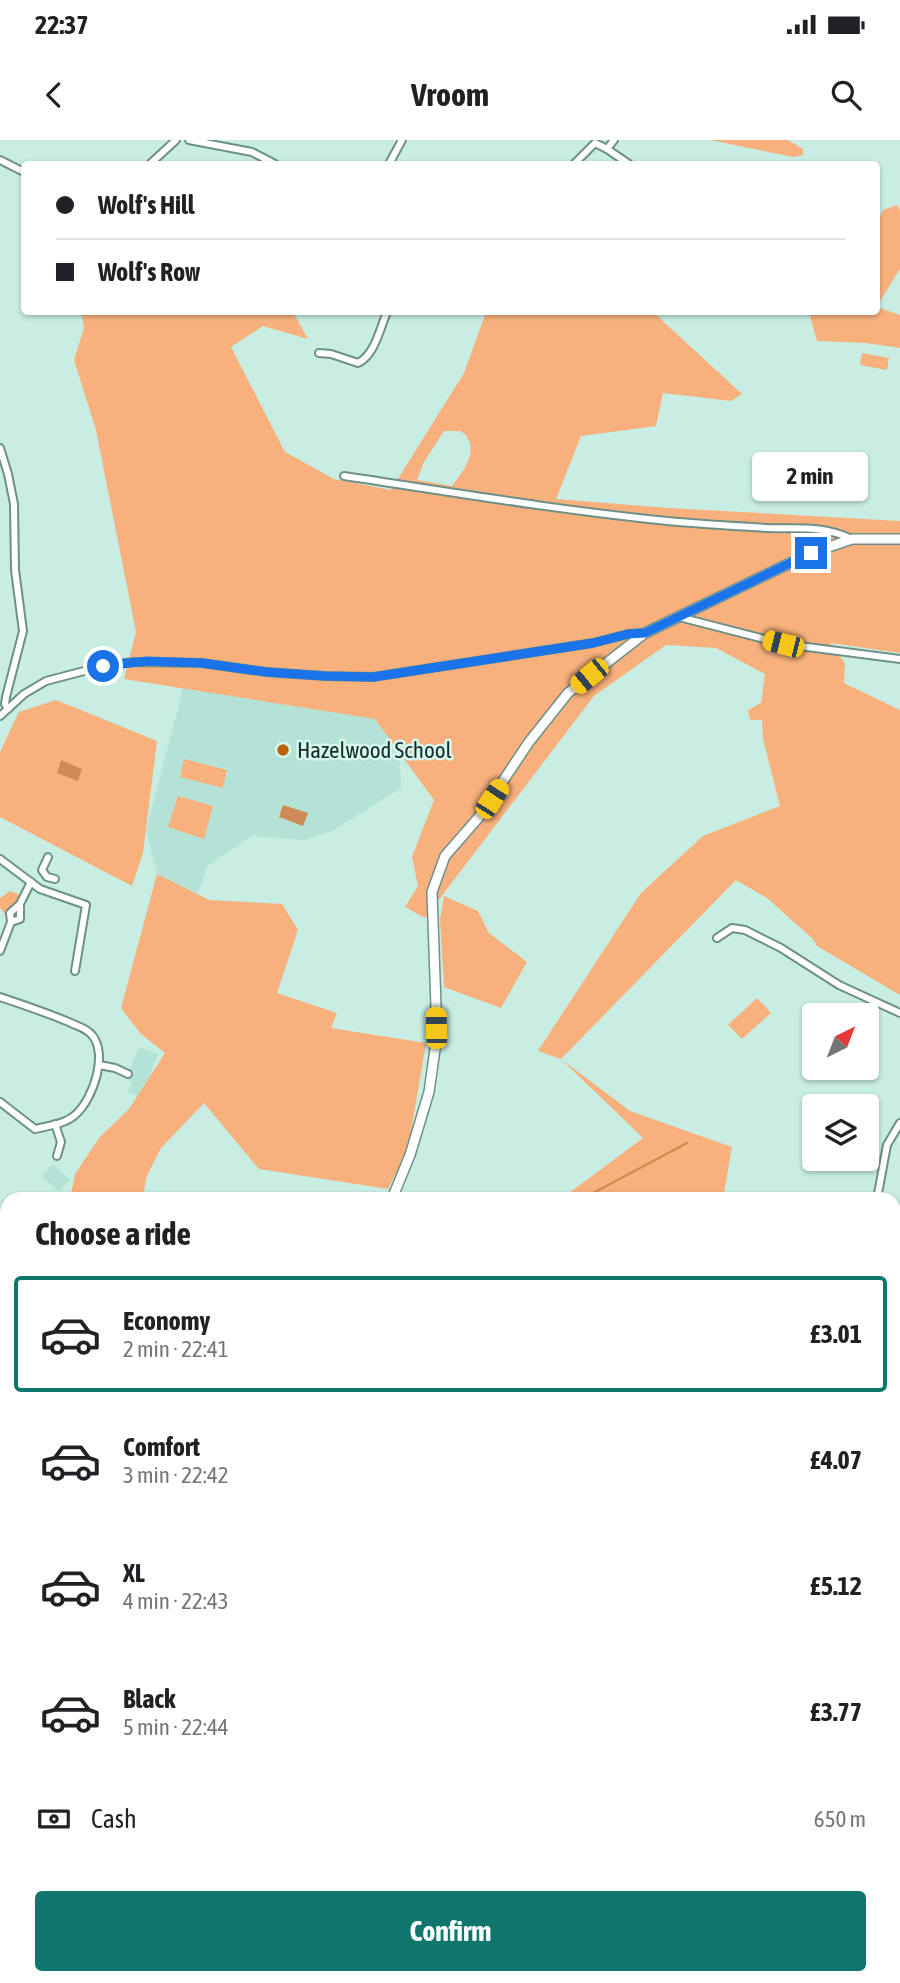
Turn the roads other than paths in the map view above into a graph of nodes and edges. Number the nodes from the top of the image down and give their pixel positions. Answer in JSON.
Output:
{"nodes":[{"id":1,"x":176,"y":140,"type":"edge"},
{"id":2,"x":189,"y":140,"type":"edge"},
{"id":3,"x":402,"y":140,"type":"edge"},
{"id":4,"x":614,"y":140,"type":"edge"},
{"id":5,"x":607,"y":149,"type":"junction"},
{"id":6,"x":0,"y":160,"type":"edge"},
{"id":7,"x":153,"y":161,"type":"edge"},
{"id":8,"x":269,"y":161,"type":"edge"},
{"id":9,"x":391,"y":161,"type":"edge"},
{"id":10,"x":578,"y":161,"type":"edge"},
{"id":11,"x":625,"y":161,"type":"edge"},
{"id":12,"x":21,"y":170,"type":"edge"},
{"id":13,"x":386,"y":315,"type":"edge"},
{"id":14,"x":320,"y":353,"type":"dead end"},
{"id":15,"x":0,"y":448,"type":"edge"},
{"id":16,"x":344,"y":476,"type":"dead end"},
{"id":17,"x":852,"y":539,"type":"junction"},
{"id":18,"x":900,"y":539,"type":"edge"},
{"id":19,"x":677,"y":617,"type":"junction"},
{"id":20,"x":645,"y":633,"type":"junction"},
{"id":21,"x":900,"y":659,"type":"edge"},
{"id":22,"x":8,"y":709,"type":"junction"},
{"id":23,"x":0,"y":716,"type":"edge"},
{"id":24,"x":48,"y":857,"type":"dead end"},
{"id":25,"x":0,"y":859,"type":"edge"},
{"id":26,"x":47,"y":877,"type":"junction"},
{"id":27,"x":55,"y":880,"type":"dead end"},
{"id":28,"x":31,"y":882,"type":"junction"},
{"id":29,"x":40,"y":888,"type":"junction"},
{"id":30,"x":717,"y":938,"type":"dead end"},
{"id":31,"x":0,"y":951,"type":"edge"},
{"id":32,"x":75,"y":971,"type":"dead end"},
{"id":33,"x":0,"y":997,"type":"edge"},
{"id":34,"x":900,"y":1013,"type":"edge"},
{"id":35,"x":99,"y":1065,"type":"junction"},
{"id":36,"x":128,"y":1074,"type":"dead end"},
{"id":37,"x":1,"y":1104,"type":"edge"},
{"id":38,"x":55,"y":1124,"type":"junction"},
{"id":39,"x":900,"y":1124,"type":"edge"},
{"id":40,"x":57,"y":1156,"type":"dead end"},
{"id":41,"x":396,"y":1192,"type":"edge"},
{"id":42,"x":878,"y":1192,"type":"edge"}],
"edges":[{"from":1,"to":7,"type":"street"},
{"from":2,"to":8,"type":"street"},
{"from":3,"to":9,"type":"street"},
{"from":4,"to":5,"type":"street"},
{"from":5,"to":10,"type":"street"},
{"from":5,"to":11,"type":"street"},
{"from":6,"to":12,"type":"street"},
{"from":13,"to":14,"type":"street"},
{"from":15,"to":22,"type":"street"},
{"from":16,"to":17,"type":"street"},
{"from":17,"to":18,"type":"street"},
{"from":17,"to":19,"type":"street"},
{"from":19,"to":20,"type":"street"},
{"from":19,"to":21,"type":"street"},
{"from":20,"to":22,"type":"street"},
{"from":20,"to":41,"type":"street"},
{"from":22,"to":23,"type":"street"},
{"from":24,"to":26,"type":"street"},
{"from":25,"to":28,"type":"street"},
{"from":26,"to":27,"type":"street"},
{"from":26,"to":29,"type":"street"},
{"from":28,"to":29,"type":"street"},
{"from":28,"to":31,"type":"street"},
{"from":29,"to":32,"type":"street"},
{"from":30,"to":34,"type":"street"},
{"from":33,"to":35,"type":"street"},
{"from":35,"to":36,"type":"street"},
{"from":35,"to":38,"type":"street"},
{"from":37,"to":38,"type":"street"},
{"from":38,"to":40,"type":"street"},
{"from":39,"to":42,"type":"street"}]}
